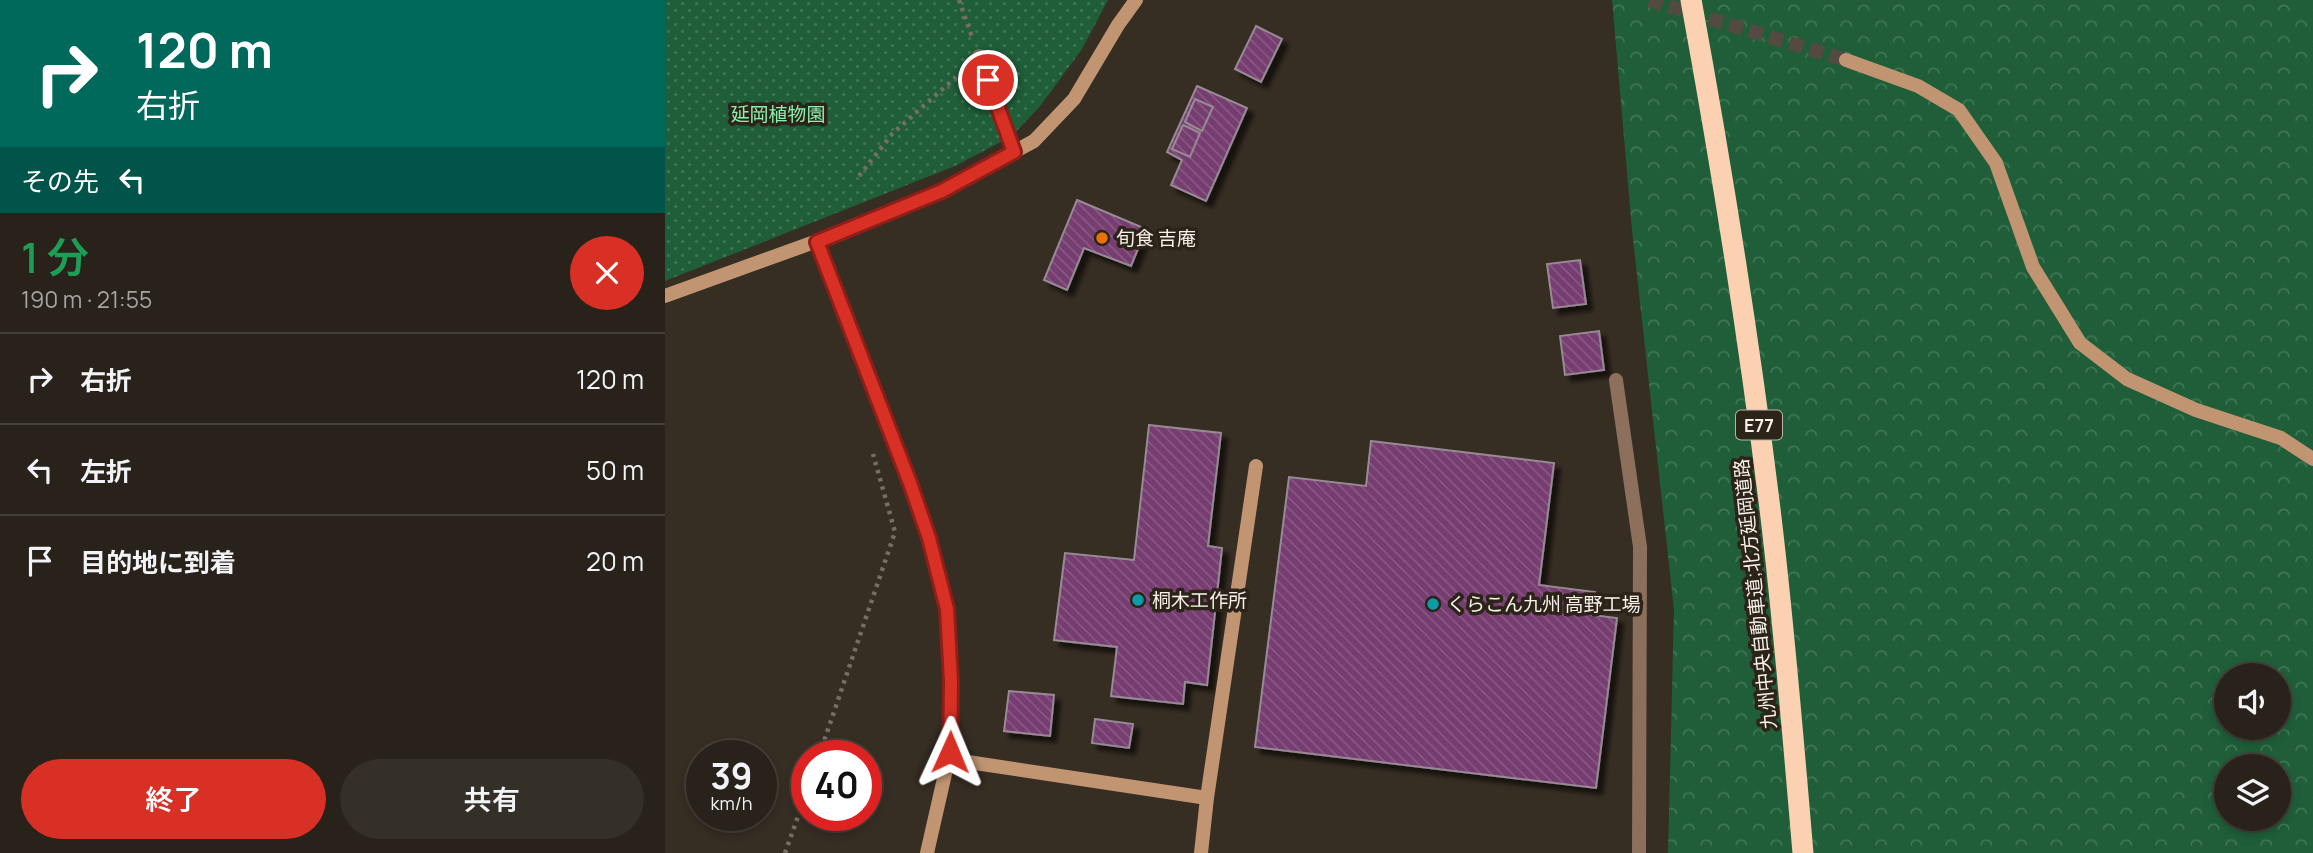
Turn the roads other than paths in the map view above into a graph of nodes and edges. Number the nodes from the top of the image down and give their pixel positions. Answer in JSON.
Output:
{"nodes":[{"id":1,"x":1136,"y":0,"type":"edge"},
{"id":2,"x":1691,"y":0,"type":"edge"},
{"id":3,"x":979,"y":56,"type":"road end"},
{"id":4,"x":1846,"y":60,"type":"tunnel mouth"},
{"id":5,"x":1014,"y":152,"type":"junction"},
{"id":6,"x":817,"y":242,"type":"junction"},
{"id":7,"x":665,"y":296,"type":"edge"},
{"id":8,"x":1616,"y":380,"type":"dead end"},
{"id":9,"x":2313,"y":459,"type":"edge"},
{"id":10,"x":1257,"y":466,"type":"dead end"},
{"id":11,"x":949,"y":759,"type":"junction"},
{"id":12,"x":1207,"y":798,"type":"junction"},
{"id":13,"x":927,"y":853,"type":"edge"},
{"id":14,"x":1201,"y":853,"type":"edge"},
{"id":15,"x":1639,"y":853,"type":"edge"},
{"id":16,"x":1803,"y":853,"type":"edge"}],
"edges":[{"from":1,"to":5,"type":"street"},
{"from":2,"to":16,"type":"highway","name":"九州中央自動車道;北方延岡道路","number":"E77"},
{"from":3,"to":5,"type":"street"},
{"from":4,"to":9,"type":"street"},
{"from":5,"to":6,"type":"street"},
{"from":6,"to":7,"type":"street"},
{"from":6,"to":11,"type":"street"},
{"from":8,"to":15,"type":"street"},
{"from":10,"to":12,"type":"street"},
{"from":11,"to":12,"type":"street"},
{"from":11,"to":13,"type":"street"},
{"from":12,"to":14,"type":"street"}]}
